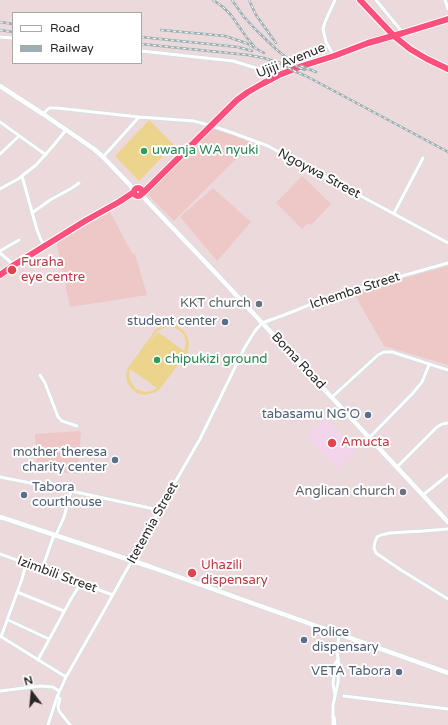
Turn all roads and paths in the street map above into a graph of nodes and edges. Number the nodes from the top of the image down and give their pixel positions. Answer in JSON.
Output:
{"nodes":[{"id":1,"x":335,"y":0,"type":"edge"},
{"id":2,"x":360,"y":0,"type":"edge"},
{"id":3,"x":376,"y":0,"type":"edge"},
{"id":4,"x":445,"y":0,"type":"edge"},
{"id":5,"x":448,"y":10,"type":"edge"},
{"id":6,"x":448,"y":19,"type":"edge"},
{"id":7,"x":403,"y":33,"type":"junction"},
{"id":8,"x":394,"y":36,"type":"junction"},
{"id":9,"x":0,"y":37,"type":"edge"},
{"id":10,"x":12,"y":38,"type":"edge"},
{"id":11,"x":142,"y":51,"type":"edge"},
{"id":12,"x":334,"y":56,"type":"junction"},
{"id":13,"x":448,"y":69,"type":"edge"},
{"id":14,"x":279,"y":75,"type":"junction"},
{"id":15,"x":0,"y":86,"type":"edge"},
{"id":16,"x":43,"y":114,"type":"junction"},
{"id":17,"x":139,"y":117,"type":"junction"},
{"id":18,"x":0,"y":122,"type":"edge"},
{"id":19,"x":212,"y":126,"type":"junction"},
{"id":20,"x":66,"y":130,"type":"junction"},
{"id":21,"x":19,"y":136,"type":"junction"},
{"id":22,"x":0,"y":154,"type":"edge"},
{"id":23,"x":46,"y":155,"type":"junction"},
{"id":24,"x":103,"y":157,"type":"junction"},
{"id":25,"x":423,"y":158,"type":"dead end"},
{"id":26,"x":22,"y":176,"type":"junction"},
{"id":27,"x":79,"y":183,"type":"dead end"},
{"id":28,"x":0,"y":189,"type":"edge"},
{"id":29,"x":139,"y":193,"type":"junction"},
{"id":30,"x":32,"y":213,"type":"junction"},
{"id":31,"x":394,"y":213,"type":"junction"},
{"id":32,"x":19,"y":240,"type":"dead end"},
{"id":33,"x":448,"y":243,"type":"edge"},
{"id":34,"x":45,"y":246,"type":"junction"},
{"id":35,"x":0,"y":252,"type":"edge"},
{"id":36,"x":448,"y":263,"type":"edge"},
{"id":37,"x":14,"y":265,"type":"junction"},
{"id":38,"x":0,"y":275,"type":"edge"},
{"id":39,"x":262,"y":323,"type":"junction"},
{"id":40,"x":429,"y":364,"type":"junction"},
{"id":41,"x":448,"y":370,"type":"edge"},
{"id":42,"x":40,"y":375,"type":"dead end"},
{"id":43,"x":332,"y":397,"type":"junction"},
{"id":44,"x":448,"y":423,"type":"edge"},
{"id":45,"x":77,"y":426,"type":"dead end"},
{"id":46,"x":369,"y":438,"type":"junction"},
{"id":47,"x":398,"y":467,"type":"junction"},
{"id":48,"x":448,"y":475,"type":"edge"},
{"id":49,"x":0,"y":478,"type":"edge"},
{"id":50,"x":71,"y":491,"type":"junction"},
{"id":51,"x":423,"y":495,"type":"junction"},
{"id":52,"x":159,"y":510,"type":"junction"},
{"id":53,"x":0,"y":517,"type":"edge"},
{"id":54,"x":448,"y":522,"type":"edge"},
{"id":55,"x":448,"y":529,"type":"edge"},
{"id":56,"x":55,"y":535,"type":"junction"},
{"id":57,"x":0,"y":554,"type":"edge"},
{"id":58,"x":132,"y":561,"type":"junction"},
{"id":59,"x":26,"y":564,"type":"junction"},
{"id":60,"x":42,"y":569,"type":"junction"},
{"id":61,"x":81,"y":583,"type":"junction"},
{"id":62,"x":17,"y":592,"type":"junction"},
{"id":63,"x":113,"y":595,"type":"junction"},
{"id":64,"x":448,"y":599,"type":"edge"},
{"id":65,"x":64,"y":611,"type":"junction"},
{"id":66,"x":8,"y":620,"type":"junction"},
{"id":67,"x":339,"y":634,"type":"junction"},
{"id":68,"x":1,"y":637,"type":"edge"},
{"id":69,"x":49,"y":639,"type":"junction"},
{"id":70,"x":38,"y":660,"type":"junction"},
{"id":71,"x":448,"y":673,"type":"edge"},
{"id":72,"x":66,"y":677,"type":"junction"},
{"id":73,"x":0,"y":691,"type":"edge"},
{"id":74,"x":59,"y":691,"type":"junction"},
{"id":75,"x":344,"y":696,"type":"dead end"},
{"id":76,"x":57,"y":697,"type":"junction"},
{"id":77,"x":448,"y":709,"type":"edge"},
{"id":78,"x":48,"y":725,"type":"edge"},
{"id":79,"x":70,"y":725,"type":"edge"},
{"id":80,"x":334,"y":725,"type":"edge"}],
"edges":[{"from":1,"to":12,"type":"street"},
{"from":2,"to":8,"type":"highway"},
{"from":3,"to":7,"type":"street"},
{"from":4,"to":5,"type":"street"},
{"from":6,"to":7,"type":"highway","name":"Ujiji Avenue"},
{"from":7,"to":8,"type":"highway","name":"Ujiji Avenue"},
{"from":8,"to":12,"type":"highway","name":"Ujiji Avenue"},
{"from":8,"to":13,"type":"highway"},
{"from":9,"to":10,"type":"street"},
{"from":11,"to":14,"type":"street"},
{"from":12,"to":14,"type":"highway","name":"Ujiji Avenue"},
{"from":14,"to":19,"type":"highway","name":"Ujiji Avenue"},
{"from":15,"to":16,"type":"main road","name":"Boma Road"},
{"from":16,"to":17,"type":"street","name":"Ngoywa Street"},
{"from":16,"to":20,"type":"main road","name":"Boma Road"},
{"from":17,"to":19,"type":"street","name":"Ngoywa Street"},
{"from":17,"to":24,"type":"street"},
{"from":18,"to":21,"type":"street"},
{"from":19,"to":29,"type":"highway","name":"Ujiji Avenue"},
{"from":19,"to":31,"type":"street","name":"Ngoywa Street"},
{"from":20,"to":23,"type":"street"},
{"from":20,"to":24,"type":"main road","name":"Boma Road"},
{"from":21,"to":22,"type":"street"},
{"from":21,"to":23,"type":"street"},
{"from":23,"to":26,"type":"street"},
{"from":24,"to":29,"type":"main road","name":"Boma Road"},
{"from":25,"to":31,"type":"street"},
{"from":26,"to":28,"type":"street"},
{"from":26,"to":30,"type":"street"},
{"from":27,"to":30,"type":"street"},
{"from":29,"to":34,"type":"highway"},
{"from":29,"to":39,"type":"main road","name":"Boma Road"},
{"from":30,"to":34,"type":"street"},
{"from":31,"to":33,"type":"street","name":"Ngoywa Street"},
{"from":32,"to":35,"type":"street"},
{"from":34,"to":37,"type":"highway"},
{"from":35,"to":37,"type":"street"},
{"from":36,"to":39,"type":"street","name":"Ichemba Street"},
{"from":37,"to":38,"type":"highway"},
{"from":39,"to":43,"type":"main road","name":"Boma Road"},
{"from":39,"to":52,"type":"street","name":"Itetemia Street"},
{"from":40,"to":41,"type":"street"},
{"from":40,"to":43,"type":"street"},
{"from":40,"to":46,"type":"street"},
{"from":42,"to":45,"type":"street"},
{"from":43,"to":46,"type":"main road","name":"Boma Road"},
{"from":44,"to":47,"type":"street"},
{"from":46,"to":47,"type":"main road","name":"Boma Road"},
{"from":47,"to":51,"type":"main road","name":"Boma Road"},
{"from":48,"to":51,"type":"street"},
{"from":49,"to":50,"type":"street"},
{"from":50,"to":52,"type":"street"},
{"from":50,"to":56,"type":"street"},
{"from":51,"to":54,"type":"main road","name":"Boma Road"},
{"from":52,"to":58,"type":"street","name":"Itetemia Street"},
{"from":53,"to":56,"type":"main road"},
{"from":55,"to":64,"type":"street"},
{"from":56,"to":58,"type":"main road"},
{"from":56,"to":60,"type":"street"},
{"from":57,"to":59,"type":"street","name":"Izimbili Street"},
{"from":58,"to":63,"type":"street","name":"Itetemia Street"},
{"from":58,"to":67,"type":"main road"},
{"from":59,"to":60,"type":"street","name":"Izimbili Street"},
{"from":59,"to":62,"type":"street"},
{"from":60,"to":61,"type":"street","name":"Izimbili Street"},
{"from":61,"to":63,"type":"street","name":"Izimbili Street"},
{"from":61,"to":65,"type":"street"},
{"from":62,"to":65,"type":"street"},
{"from":62,"to":66,"type":"street"},
{"from":63,"to":72,"type":"street","name":"Itetemia Street"},
{"from":65,"to":69,"type":"street"},
{"from":66,"to":68,"type":"street"},
{"from":66,"to":69,"type":"street"},
{"from":67,"to":71,"type":"main road"},
{"from":67,"to":80,"type":"street"},
{"from":68,"to":70,"type":"street"},
{"from":69,"to":70,"type":"street"},
{"from":70,"to":72,"type":"street"},
{"from":72,"to":74,"type":"street","name":"Itetemia Street"},
{"from":73,"to":74,"type":"street"},
{"from":74,"to":76,"type":"street","name":"Itetemia Street"},
{"from":75,"to":77,"type":"street"},
{"from":76,"to":78,"type":"street","name":"Itetemia Street"},
{"from":76,"to":79,"type":"street"}]}
